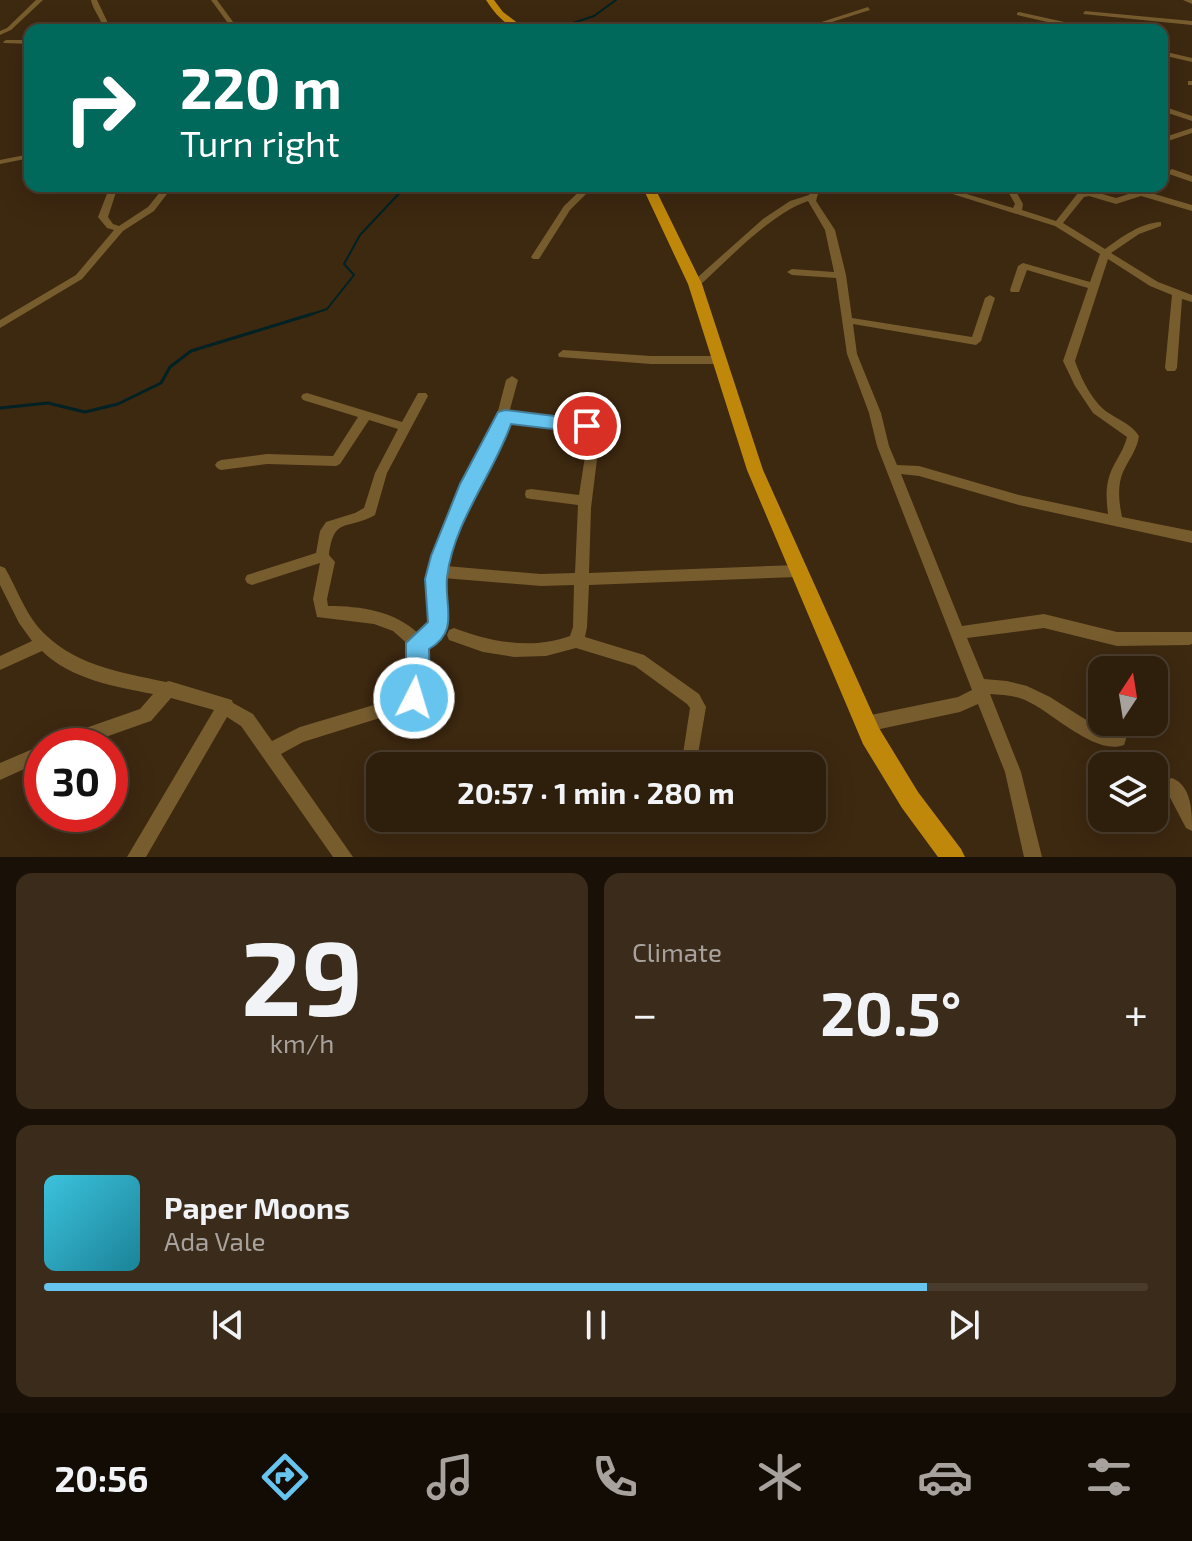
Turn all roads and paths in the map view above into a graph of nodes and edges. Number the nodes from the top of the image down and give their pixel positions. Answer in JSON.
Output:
{"nodes":[{"id":1,"x":40,"y":0,"type":"edge"},
{"id":2,"x":94,"y":0,"type":"edge"},
{"id":3,"x":214,"y":0,"type":"edge"},
{"id":4,"x":490,"y":0,"type":"edge"},
{"id":5,"x":868,"y":9,"type":"dead end"},
{"id":6,"x":1019,"y":14,"type":"dead end"},
{"id":7,"x":1192,"y":23,"type":"edge"},
{"id":8,"x":105,"y":24,"type":"edge"},
{"id":9,"x":232,"y":24,"type":"edge"},
{"id":10,"x":514,"y":24,"type":"edge"},
{"id":11,"x":819,"y":24,"type":"edge"},
{"id":12,"x":1060,"y":24,"type":"edge"},
{"id":13,"x":1079,"y":24,"type":"edge"},
{"id":14,"x":0,"y":33,"type":"edge"},
{"id":15,"x":6,"y":42,"type":"junction"},
{"id":16,"x":24,"y":42,"type":"edge"},
{"id":17,"x":0,"y":50,"type":"edge"},
{"id":18,"x":1168,"y":54,"type":"edge"},
{"id":19,"x":1192,"y":60,"type":"edge"},
{"id":20,"x":1168,"y":110,"type":"edge"},
{"id":21,"x":1192,"y":119,"type":"edge"},
{"id":22,"x":1192,"y":130,"type":"edge"},
{"id":23,"x":1168,"y":139,"type":"edge"},
{"id":24,"x":24,"y":157,"type":"edge"},
{"id":25,"x":0,"y":162,"type":"edge"},
{"id":26,"x":1172,"y":172,"type":"dead end"},
{"id":27,"x":1192,"y":179,"type":"edge"},
{"id":28,"x":112,"y":192,"type":"edge"},
{"id":29,"x":164,"y":192,"type":"edge"},
{"id":30,"x":584,"y":192,"type":"edge"},
{"id":31,"x":651,"y":192,"type":"edge"},
{"id":32,"x":811,"y":192,"type":"edge"},
{"id":33,"x":952,"y":192,"type":"edge"},
{"id":34,"x":1012,"y":192,"type":"edge"},
{"id":35,"x":1192,"y":208,"type":"edge"},
{"id":36,"x":1017,"y":211,"type":"junction"},
{"id":37,"x":1058,"y":224,"type":"junction"},
{"id":38,"x":1158,"y":224,"type":"dead end"},
{"id":39,"x":120,"y":229,"type":"junction"},
{"id":40,"x":1105,"y":253,"type":"junction"},
{"id":41,"x":536,"y":257,"type":"dead end"},
{"id":42,"x":792,"y":272,"type":"dead end"},
{"id":43,"x":841,"y":275,"type":"junction"},
{"id":44,"x":695,"y":284,"type":"junction"},
{"id":45,"x":1095,"y":287,"type":"junction"},
{"id":46,"x":1015,"y":290,"type":"dead end"},
{"id":47,"x":1177,"y":294,"type":"junction"},
{"id":48,"x":990,"y":298,"type":"dead end"},
{"id":49,"x":1192,"y":299,"type":"edge"},
{"id":50,"x":3,"y":320,"type":"edge"},
{"id":51,"x":847,"y":320,"type":"junction"},
{"id":52,"x":563,"y":354,"type":"dead end"},
{"id":53,"x":718,"y":360,"type":"junction"},
{"id":54,"x":1171,"y":368,"type":"dead end"},
{"id":55,"x":512,"y":380,"type":"dead end"},
{"id":56,"x":422,"y":396,"type":"dead end"},
{"id":57,"x":307,"y":397,"type":"dead end"},
{"id":58,"x":366,"y":415,"type":"junction"},
{"id":59,"x":505,"y":417,"type":"junction"},
{"id":60,"x":405,"y":427,"type":"junction"},
{"id":61,"x":221,"y":465,"type":"dead end"},
{"id":62,"x":892,"y":469,"type":"junction"},
{"id":63,"x":531,"y":494,"type":"dead end"},
{"id":64,"x":585,"y":501,"type":"junction"},
{"id":65,"x":1116,"y":521,"type":"junction"},
{"id":66,"x":1192,"y":537,"type":"edge"},
{"id":67,"x":322,"y":557,"type":"junction"},
{"id":68,"x":797,"y":571,"type":"junction"},
{"id":69,"x":0,"y":572,"type":"edge"},
{"id":70,"x":438,"y":572,"type":"junction"},
{"id":71,"x":581,"y":576,"type":"junction"},
{"id":72,"x":252,"y":579,"type":"dead end"},
{"id":73,"x":957,"y":633,"type":"junction"},
{"id":74,"x":454,"y":635,"type":"dead end"},
{"id":75,"x":1189,"y":638,"type":"dead end"},
{"id":76,"x":576,"y":641,"type":"junction"},
{"id":77,"x":44,"y":643,"type":"junction"},
{"id":78,"x":418,"y":643,"type":"junction"},
{"id":79,"x":0,"y":663,"type":"edge"},
{"id":80,"x":169,"y":688,"type":"junction"},
{"id":81,"x":980,"y":690,"type":"junction"},
{"id":82,"x":226,"y":705,"type":"junction"},
{"id":83,"x":866,"y":724,"type":"junction"},
{"id":84,"x":108,"y":728,"type":"edge"},
{"id":85,"x":1118,"y":739,"type":"dead end"},
{"id":86,"x":269,"y":752,"type":"junction"},
{"id":87,"x":691,"y":752,"type":"edge"},
{"id":88,"x":24,"y":761,"type":"edge"},
{"id":89,"x":0,"y":772,"type":"edge"},
{"id":90,"x":1172,"y":786,"type":"dead end"},
{"id":91,"x":1192,"y":822,"type":"edge"},
{"id":92,"x":136,"y":857,"type":"edge"},
{"id":93,"x":344,"y":857,"type":"edge"},
{"id":94,"x":953,"y":857,"type":"edge"},
{"id":95,"x":1033,"y":857,"type":"edge"}],
"edges":[{"from":1,"to":14,"type":"street"},
{"from":2,"to":8,"type":"street"},
{"from":3,"to":9,"type":"street"},
{"from":4,"to":10,"type":"main road"},
{"from":5,"to":11,"type":"street"},
{"from":6,"to":12,"type":"street"},
{"from":7,"to":13,"type":"street"},
{"from":14,"to":15,"type":"street"},
{"from":15,"to":16,"type":"street"},
{"from":15,"to":17,"type":"street"},
{"from":18,"to":19,"type":"street"},
{"from":20,"to":21,"type":"street"},
{"from":22,"to":23,"type":"street"},
{"from":24,"to":25,"type":"street"},
{"from":26,"to":27,"type":"street"},
{"from":28,"to":39,"type":"street"},
{"from":29,"to":39,"type":"street"},
{"from":30,"to":41,"type":"street"},
{"from":31,"to":44,"type":"main road"},
{"from":32,"to":43,"type":"street"},
{"from":32,"to":44,"type":"street"},
{"from":33,"to":36,"type":"street"},
{"from":34,"to":36,"type":"street"},
{"from":35,"to":37,"type":"street"},
{"from":36,"to":37,"type":"street"},
{"from":37,"to":40,"type":"street"},
{"from":38,"to":40,"type":"street"},
{"from":39,"to":50,"type":"street"},
{"from":40,"to":45,"type":"street"},
{"from":40,"to":47,"type":"street"},
{"from":42,"to":43,"type":"street"},
{"from":43,"to":51,"type":"street"},
{"from":44,"to":53,"type":"main road"},
{"from":45,"to":46,"type":"street"},
{"from":45,"to":65,"type":"street"},
{"from":47,"to":49,"type":"street"},
{"from":47,"to":54,"type":"street"},
{"from":48,"to":51,"type":"street"},
{"from":51,"to":62,"type":"street"},
{"from":52,"to":53,"type":"street"},
{"from":53,"to":68,"type":"main road"},
{"from":55,"to":59,"type":"street"},
{"from":56,"to":60,"type":"street"},
{"from":57,"to":58,"type":"street"},
{"from":58,"to":60,"type":"street"},
{"from":58,"to":61,"type":"street"},
{"from":59,"to":64,"type":"street"},
{"from":59,"to":70,"type":"street"},
{"from":60,"to":67,"type":"street"},
{"from":62,"to":65,"type":"street"},
{"from":62,"to":73,"type":"street"},
{"from":63,"to":64,"type":"street"},
{"from":64,"to":71,"type":"street"},
{"from":65,"to":66,"type":"street"},
{"from":67,"to":72,"type":"street"},
{"from":67,"to":78,"type":"street"},
{"from":68,"to":71,"type":"street"},
{"from":68,"to":83,"type":"main road"},
{"from":69,"to":77,"type":"street"},
{"from":70,"to":71,"type":"street"},
{"from":70,"to":78,"type":"street"},
{"from":71,"to":76,"type":"street"},
{"from":73,"to":75,"type":"street"},
{"from":73,"to":81,"type":"street"},
{"from":74,"to":76,"type":"street"},
{"from":76,"to":87,"type":"street"},
{"from":77,"to":79,"type":"street"},
{"from":77,"to":80,"type":"street"},
{"from":78,"to":86,"type":"street"},
{"from":80,"to":82,"type":"street"},
{"from":80,"to":84,"type":"street"},
{"from":81,"to":83,"type":"street"},
{"from":81,"to":85,"type":"street"},
{"from":81,"to":95,"type":"street"},
{"from":82,"to":86,"type":"street"},
{"from":82,"to":92,"type":"street"},
{"from":83,"to":94,"type":"main road"},
{"from":86,"to":93,"type":"street"},
{"from":88,"to":89,"type":"street"},
{"from":90,"to":91,"type":"street"}]}
